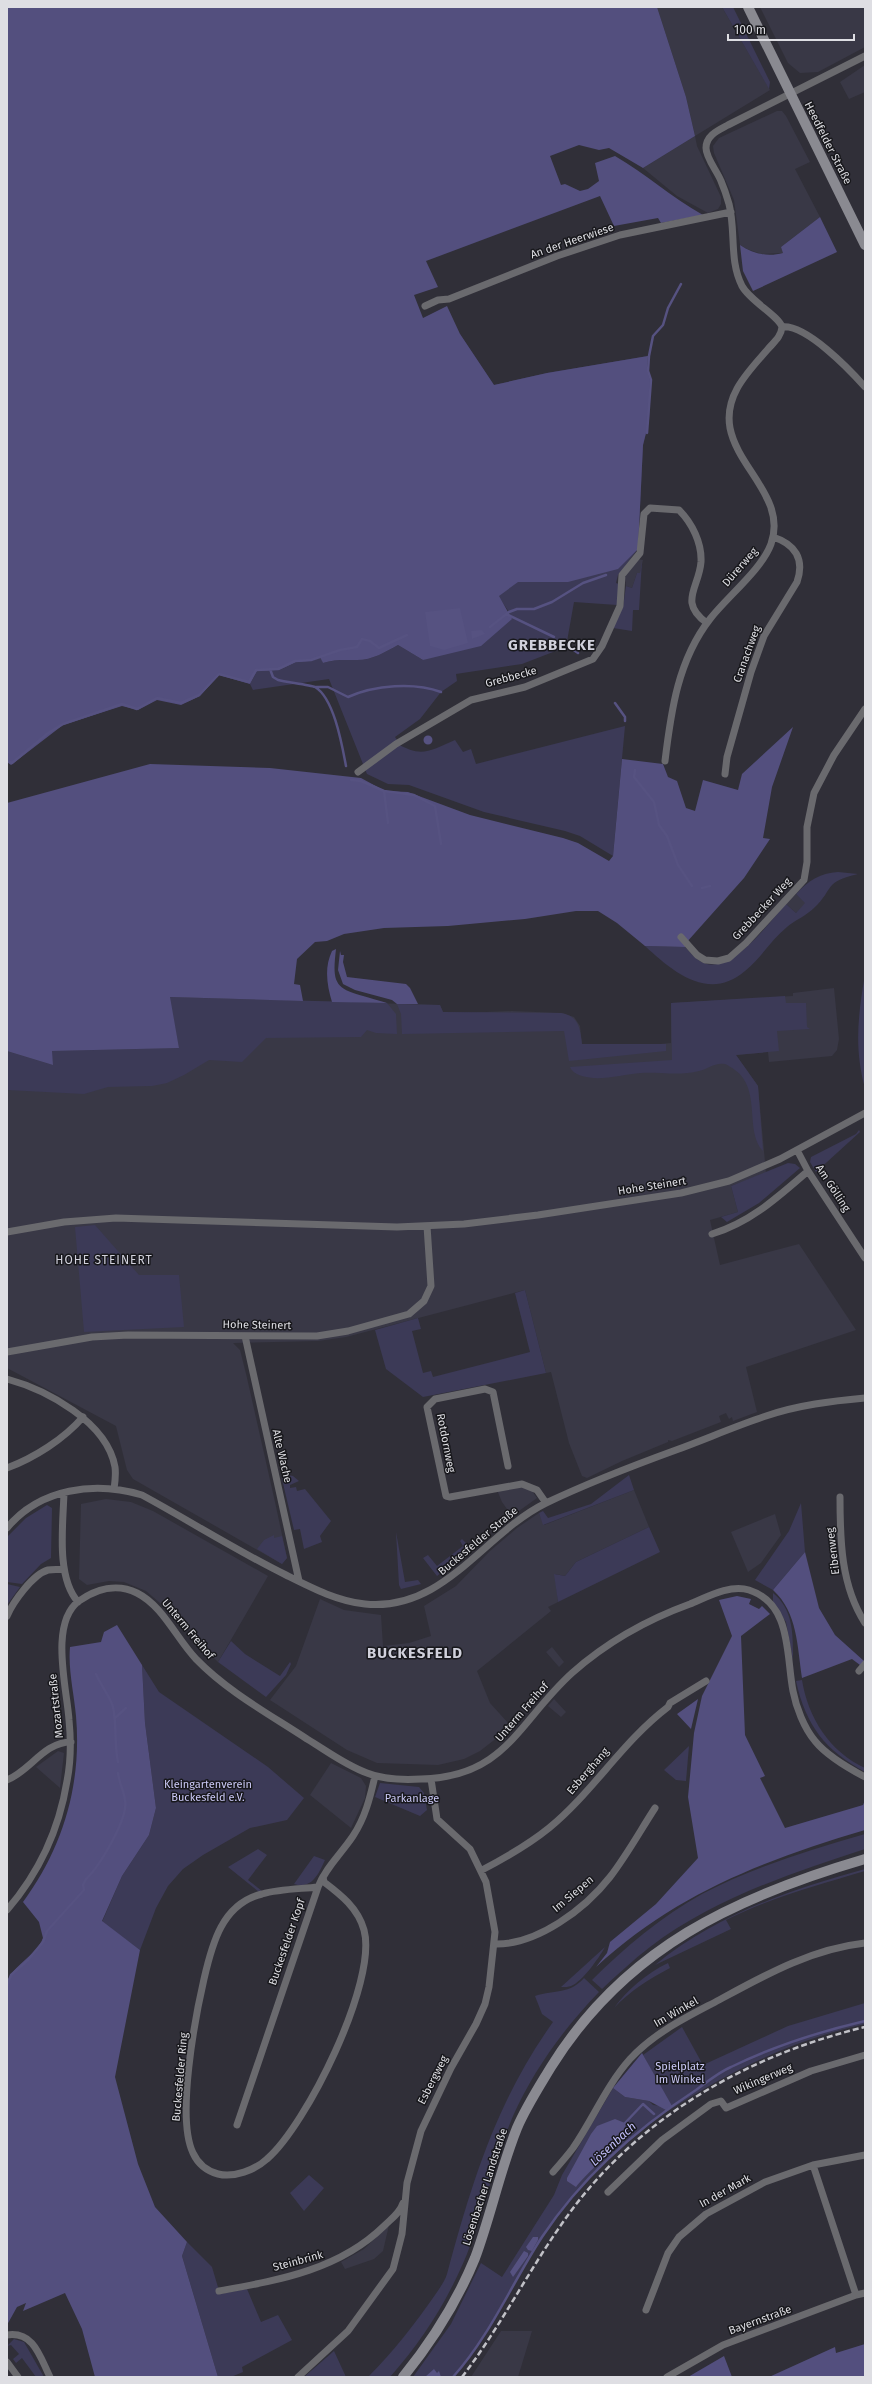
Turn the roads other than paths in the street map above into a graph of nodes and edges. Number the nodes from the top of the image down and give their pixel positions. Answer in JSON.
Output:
{"nodes":[{"id":1,"x":748,"y":7,"type":"edge"},
{"id":2,"x":865,"y":56,"type":"edge"},
{"id":3,"x":790,"y":95,"type":"junction"},
{"id":4,"x":731,"y":212,"type":"junction"},
{"id":5,"x":865,"y":245,"type":"edge"},
{"id":6,"x":425,"y":306,"type":"dead end"},
{"id":7,"x":782,"y":327,"type":"junction"},
{"id":8,"x":865,"y":387,"type":"edge"},
{"id":9,"x":773,"y":537,"type":"junction"},
{"id":10,"x":707,"y":622,"type":"junction"},
{"id":11,"x":865,"y":709,"type":"edge"},
{"id":12,"x":665,"y":761,"type":"dead end"},
{"id":13,"x":358,"y":772,"type":"dead end"},
{"id":14,"x":725,"y":774,"type":"dead end"},
{"id":15,"x":681,"y":937,"type":"dead end"},
{"id":16,"x":865,"y":1113,"type":"edge"},
{"id":17,"x":797,"y":1150,"type":"junction"},
{"id":18,"x":808,"y":1171,"type":"junction"},
{"id":19,"x":427,"y":1226,"type":"junction"},
{"id":20,"x":7,"y":1232,"type":"edge"},
{"id":21,"x":712,"y":1234,"type":"dead end"},
{"id":22,"x":865,"y":1258,"type":"edge"},
{"id":23,"x":245,"y":1336,"type":"junction"},
{"id":24,"x":7,"y":1352,"type":"edge"},
{"id":25,"x":7,"y":1379,"type":"edge"},
{"id":26,"x":865,"y":1398,"type":"edge"},
{"id":27,"x":83,"y":1417,"type":"junction"},
{"id":28,"x":508,"y":1466,"type":"dead end"},
{"id":29,"x":7,"y":1468,"type":"edge"},
{"id":30,"x":114,"y":1489,"type":"junction"},
{"id":31,"x":64,"y":1493,"type":"junction"},
{"id":32,"x":840,"y":1497,"type":"dead end"},
{"id":33,"x":546,"y":1503,"type":"junction"},
{"id":34,"x":7,"y":1528,"type":"edge"},
{"id":35,"x":64,"y":1569,"type":"junction"},
{"id":36,"x":298,"y":1581,"type":"junction"},
{"id":37,"x":78,"y":1602,"type":"junction"},
{"id":38,"x":7,"y":1616,"type":"edge"},
{"id":39,"x":865,"y":1623,"type":"edge"},
{"id":40,"x":865,"y":1664,"type":"edge"},
{"id":41,"x":859,"y":1671,"type":"dead end"},
{"id":42,"x":706,"y":1681,"type":"dead end"},
{"id":43,"x":70,"y":1742,"type":"junction"},
{"id":44,"x":375,"y":1776,"type":"junction"},
{"id":45,"x":865,"y":1777,"type":"edge"},
{"id":46,"x":431,"y":1779,"type":"junction"},
{"id":47,"x":7,"y":1780,"type":"edge"},
{"id":48,"x":655,"y":1808,"type":"dead end"},
{"id":49,"x":865,"y":1858,"type":"edge"},
{"id":50,"x":482,"y":1870,"type":"junction"},
{"id":51,"x":321,"y":1882,"type":"junction"},
{"id":52,"x":7,"y":1910,"type":"edge"},
{"id":53,"x":865,"y":1943,"type":"edge"},
{"id":54,"x":495,"y":1944,"type":"junction"},
{"id":55,"x":865,"y":2055,"type":"edge"},
{"id":56,"x":236,"y":2125,"type":"dead end"},
{"id":57,"x":865,"y":2154,"type":"edge"},
{"id":58,"x":813,"y":2165,"type":"junction"},
{"id":59,"x":553,"y":2172,"type":"dead end"},
{"id":60,"x":608,"y":2192,"type":"dead end"},
{"id":61,"x":405,"y":2199,"type":"junction"},
{"id":62,"x":219,"y":2291,"type":"dead end"},
{"id":63,"x":865,"y":2293,"type":"edge"},
{"id":64,"x":856,"y":2294,"type":"junction"},
{"id":65,"x":646,"y":2310,"type":"dead end"},
{"id":66,"x":7,"y":2335,"type":"edge"},
{"id":67,"x":7,"y":2362,"type":"edge"},
{"id":68,"x":18,"y":2377,"type":"edge"},
{"id":69,"x":50,"y":2377,"type":"edge"},
{"id":70,"x":298,"y":2377,"type":"edge"},
{"id":71,"x":403,"y":2377,"type":"edge"},
{"id":72,"x":667,"y":2377,"type":"edge"}],
"edges":[{"from":1,"to":3,"type":"main road","name":"Heedfelder Straße"},
{"from":2,"to":3,"type":"street"},
{"from":3,"to":4,"type":"street"},
{"from":3,"to":5,"type":"main road","name":"Heedfelder Straße"},
{"from":4,"to":6,"type":"street","name":"An der Heerwiese"},
{"from":4,"to":7,"type":"street"},
{"from":7,"to":8,"type":"street"},
{"from":7,"to":9,"type":"street","name":"Dürerweg"},
{"from":9,"to":10,"type":"street","name":"Dürerweg"},
{"from":9,"to":14,"type":"street","name":"Cranachweg"},
{"from":10,"to":12,"type":"street","name":"Dürerweg"},
{"from":10,"to":13,"type":"street","name":"Grebbecke"},
{"from":11,"to":15,"type":"street","name":"Grebbecker Weg"},
{"from":16,"to":17,"type":"street","name":"Hohe Steinert"},
{"from":17,"to":18,"type":"street","name":"Am Gölling"},
{"from":17,"to":19,"type":"street","name":"Hohe Steinert"},
{"from":18,"to":21,"type":"street"},
{"from":18,"to":22,"type":"street","name":"Am Gölling"},
{"from":19,"to":20,"type":"street","name":"Hohe Steinert"},
{"from":19,"to":23,"type":"street","name":"Hohe Steinert"},
{"from":23,"to":24,"type":"street","name":"Hohe Steinert"},
{"from":23,"to":36,"type":"street","name":"Alte Wache"},
{"from":25,"to":27,"type":"street"},
{"from":26,"to":33,"type":"street","name":"Buckesfelder Straße"},
{"from":27,"to":29,"type":"street"},
{"from":27,"to":30,"type":"street"},
{"from":28,"to":33,"type":"street","name":"Rotdornweg"},
{"from":30,"to":31,"type":"street","name":"Buckesfelder Straße"},
{"from":30,"to":36,"type":"street","name":"Buckesfelder Straße"},
{"from":31,"to":34,"type":"street","name":"Buckesfelder Straße"},
{"from":31,"to":35,"type":"street"},
{"from":32,"to":39,"type":"street","name":"Eibenweg"},
{"from":33,"to":36,"type":"street","name":"Buckesfelder Straße"},
{"from":35,"to":37,"type":"street"},
{"from":35,"to":38,"type":"street"},
{"from":37,"to":43,"type":"street","name":"Mozartstraße"},
{"from":37,"to":44,"type":"street","name":"Unterm Freihof"},
{"from":40,"to":41,"type":"street"},
{"from":42,"to":50,"type":"street","name":"Esberghang"},
{"from":43,"to":47,"type":"street"},
{"from":43,"to":52,"type":"street","name":"Mozartstraße"},
{"from":44,"to":46,"type":"street","name":"Unterm Freihof"},
{"from":44,"to":51,"type":"street","name":"Buckesfelder Kopf"},
{"from":45,"to":46,"type":"street","name":"Unterm Freihof"},
{"from":46,"to":50,"type":"street","name":"Esbergweg"},
{"from":48,"to":54,"type":"street","name":"Im Siepen"},
{"from":49,"to":71,"type":"main road","name":"Lösenbacher Landstraße"},
{"from":50,"to":54,"type":"street","name":"Esbergweg"},
{"from":51,"to":51,"type":"street","name":"Buckesfelder Ring"},
{"from":51,"to":56,"type":"street","name":"Buckesfelder Kopf"},
{"from":53,"to":59,"type":"street","name":"Im Winkel"},
{"from":54,"to":61,"type":"street","name":"Esbergweg"},
{"from":55,"to":60,"type":"street","name":"Wikingerweg"},
{"from":57,"to":58,"type":"street","name":"In der Mark"},
{"from":58,"to":64,"type":"street"},
{"from":58,"to":65,"type":"street","name":"In der Mark"},
{"from":61,"to":62,"type":"street","name":"Steinbrink"},
{"from":61,"to":70,"type":"street","name":"Esbergweg"},
{"from":63,"to":64,"type":"street","name":"Bayernstraße"},
{"from":64,"to":72,"type":"street","name":"Bayernstraße"},
{"from":66,"to":69,"type":"street"},
{"from":67,"to":68,"type":"street"}]}
